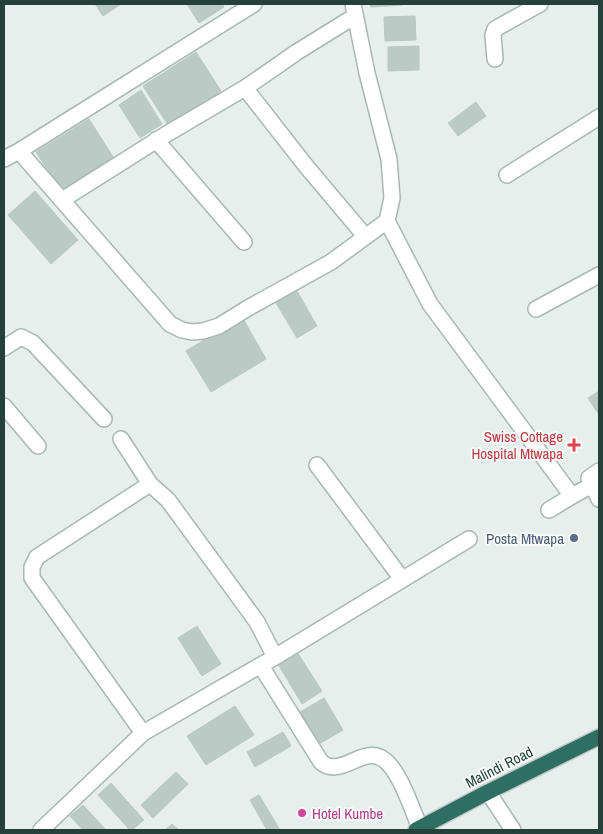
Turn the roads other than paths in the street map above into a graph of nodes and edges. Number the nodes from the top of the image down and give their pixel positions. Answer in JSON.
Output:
{"nodes":[{"id":1,"x":254,"y":4,"type":"edge"},
{"id":2,"x":540,"y":4,"type":"edge"},
{"id":3,"x":354,"y":10,"type":"edge"},
{"id":4,"x":495,"y":59,"type":"dead end"},
{"id":5,"x":245,"y":88,"type":"junction"},
{"id":6,"x":599,"y":117,"type":"edge"},
{"id":7,"x":156,"y":140,"type":"junction"},
{"id":8,"x":19,"y":151,"type":"junction"},
{"id":9,"x":4,"y":159,"type":"edge"},
{"id":10,"x":507,"y":175,"type":"dead end"},
{"id":11,"x":62,"y":200,"type":"junction"},
{"id":12,"x":387,"y":221,"type":"junction"},
{"id":13,"x":365,"y":236,"type":"junction"},
{"id":14,"x":244,"y":242,"type":"dead end"},
{"id":15,"x":599,"y":275,"type":"edge"},
{"id":16,"x":536,"y":308,"type":"dead end"},
{"id":17,"x":4,"y":348,"type":"edge"},
{"id":18,"x":4,"y":406,"type":"edge"},
{"id":19,"x":104,"y":419,"type":"dead end"},
{"id":20,"x":121,"y":439,"type":"dead end"},
{"id":21,"x":38,"y":446,"type":"dead end"},
{"id":22,"x":317,"y":465,"type":"dead end"},
{"id":23,"x":599,"y":471,"type":"edge"},
{"id":24,"x":150,"y":484,"type":"junction"},
{"id":25,"x":592,"y":485,"type":"junction"},
{"id":26,"x":572,"y":496,"type":"junction"},
{"id":27,"x":599,"y":499,"type":"edge"},
{"id":28,"x":549,"y":510,"type":"dead end"},
{"id":29,"x":469,"y":539,"type":"dead end"},
{"id":30,"x":402,"y":579,"type":"junction"},
{"id":31,"x":275,"y":657,"type":"junction"},
{"id":32,"x":261,"y":666,"type":"junction"},
{"id":33,"x":144,"y":733,"type":"junction"},
{"id":34,"x":599,"y":737,"type":"edge"},
{"id":35,"x":488,"y":792,"type":"junction"},
{"id":36,"x":418,"y":829,"type":"edge"},
{"id":37,"x":40,"y":830,"type":"edge"},
{"id":38,"x":513,"y":830,"type":"edge"}],
"edges":[{"from":1,"to":8,"type":"street"},
{"from":2,"to":4,"type":"street"},
{"from":3,"to":5,"type":"street"},
{"from":3,"to":12,"type":"street"},
{"from":5,"to":7,"type":"street"},
{"from":5,"to":13,"type":"street"},
{"from":6,"to":10,"type":"street"},
{"from":7,"to":11,"type":"street"},
{"from":7,"to":14,"type":"street"},
{"from":8,"to":9,"type":"street"},
{"from":8,"to":11,"type":"street"},
{"from":11,"to":13,"type":"street"},
{"from":12,"to":13,"type":"street"},
{"from":12,"to":26,"type":"street"},
{"from":15,"to":16,"type":"street"},
{"from":17,"to":19,"type":"street"},
{"from":18,"to":21,"type":"street"},
{"from":20,"to":24,"type":"street"},
{"from":22,"to":30,"type":"street"},
{"from":23,"to":25,"type":"street"},
{"from":24,"to":31,"type":"street"},
{"from":24,"to":33,"type":"street"},
{"from":25,"to":26,"type":"street"},
{"from":25,"to":27,"type":"street"},
{"from":26,"to":28,"type":"street"},
{"from":29,"to":30,"type":"street"},
{"from":30,"to":31,"type":"street"},
{"from":31,"to":32,"type":"street"},
{"from":32,"to":33,"type":"street"},
{"from":32,"to":36,"type":"street"},
{"from":33,"to":37,"type":"street"},
{"from":34,"to":35,"type":"highway","name":"Malindi Road"},
{"from":35,"to":36,"type":"highway","name":"Malindi Road"},
{"from":35,"to":38,"type":"street"}]}
